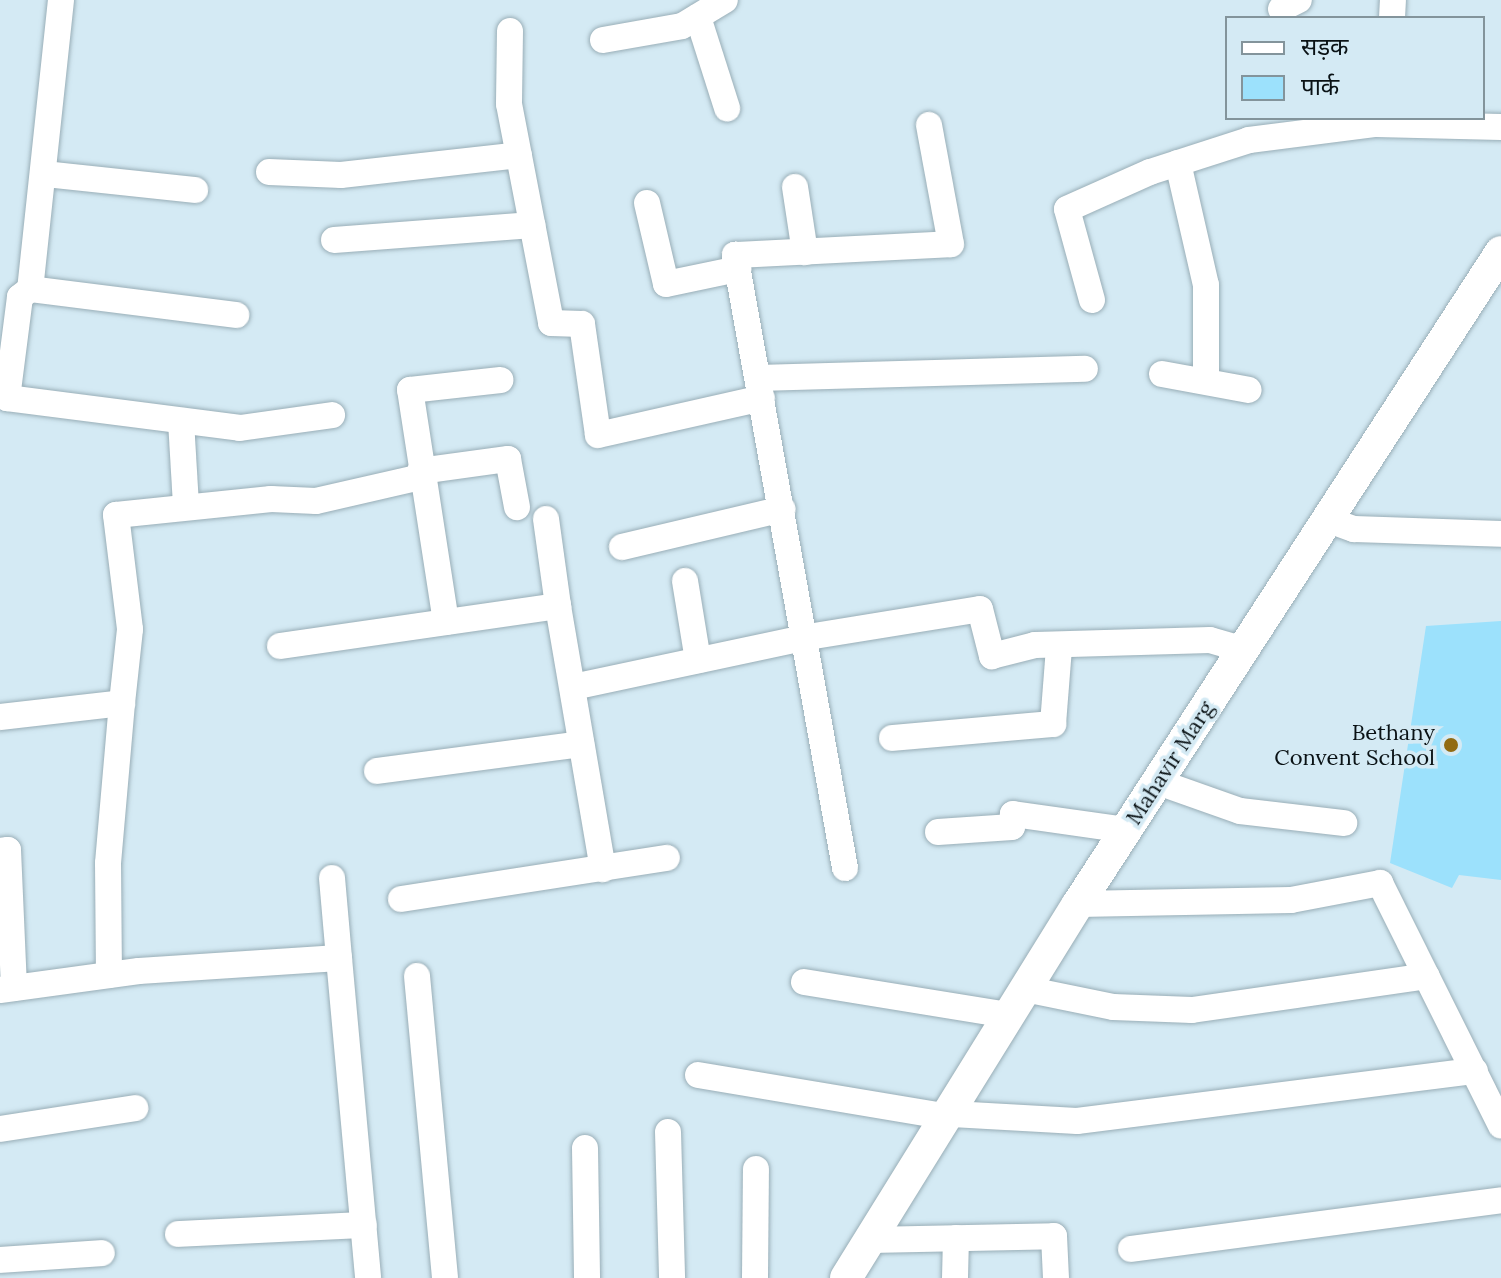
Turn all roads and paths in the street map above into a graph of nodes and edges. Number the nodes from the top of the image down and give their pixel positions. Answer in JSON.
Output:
{"nodes":[{"id":1,"x":61,"y":0,"type":"edge"},
{"id":2,"x":725,"y":0,"type":"edge"},
{"id":3,"x":698,"y":17,"type":"junction"},
{"id":4,"x":510,"y":31,"type":"dead end"},
{"id":5,"x":603,"y":40,"type":"dead end"},
{"id":6,"x":727,"y":108,"type":"dead end"},
{"id":7,"x":1385,"y":122,"type":"edge"},
{"id":8,"x":929,"y":125,"type":"dead end"},
{"id":9,"x":1294,"y":126,"type":"edge"},
{"id":10,"x":1501,"y":127,"type":"edge"},
{"id":11,"x":519,"y":155,"type":"junction"},
{"id":12,"x":1178,"y":163,"type":"junction"},
{"id":13,"x":269,"y":172,"type":"dead end"},
{"id":14,"x":45,"y":174,"type":"junction"},
{"id":15,"x":795,"y":187,"type":"dead end"},
{"id":16,"x":195,"y":190,"type":"dead end"},
{"id":17,"x":647,"y":203,"type":"dead end"},
{"id":18,"x":532,"y":225,"type":"junction"},
{"id":19,"x":334,"y":240,"type":"dead end"},
{"id":20,"x":805,"y":252,"type":"junction"},
{"id":21,"x":1501,"y":252,"type":"edge"},
{"id":22,"x":738,"y":269,"type":"junction"},
{"id":23,"x":1092,"y":300,"type":"dead end"},
{"id":24,"x":16,"y":303,"type":"edge"},
{"id":25,"x":236,"y":315,"type":"dead end"},
{"id":26,"x":1085,"y":369,"type":"dead end"},
{"id":27,"x":1162,"y":374,"type":"dead end"},
{"id":28,"x":500,"y":380,"type":"dead end"},
{"id":29,"x":1206,"y":381,"type":"junction"},
{"id":30,"x":760,"y":388,"type":"junction"},
{"id":31,"x":1249,"y":390,"type":"dead end"},
{"id":32,"x":332,"y":415,"type":"dead end"},
{"id":33,"x":181,"y":421,"type":"junction"},
{"id":34,"x":420,"y":474,"type":"junction"},
{"id":35,"x":186,"y":506,"type":"junction"},
{"id":36,"x":517,"y":507,"type":"dead end"},
{"id":37,"x":783,"y":509,"type":"junction"},
{"id":38,"x":546,"y":519,"type":"dead end"},
{"id":39,"x":1326,"y":519,"type":"junction"},
{"id":40,"x":1501,"y":534,"type":"edge"},
{"id":41,"x":622,"y":547,"type":"dead end"},
{"id":42,"x":685,"y":581,"type":"dead end"},
{"id":43,"x":558,"y":606,"type":"junction"},
{"id":44,"x":446,"y":622,"type":"junction"},
{"id":45,"x":808,"y":637,"type":"junction"},
{"id":46,"x":280,"y":646,"type":"dead end"},
{"id":47,"x":1059,"y":647,"type":"junction"},
{"id":48,"x":1244,"y":650,"type":"junction"},
{"id":49,"x":698,"y":660,"type":"junction"},
{"id":50,"x":573,"y":687,"type":"junction"},
{"id":51,"x":122,"y":703,"type":"junction"},
{"id":52,"x":0,"y":717,"type":"edge"},
{"id":53,"x":892,"y":738,"type":"dead end"},
{"id":54,"x":581,"y":744,"type":"junction"},
{"id":55,"x":377,"y":771,"type":"dead end"},
{"id":56,"x":1158,"y":782,"type":"junction"},
{"id":57,"x":1344,"y":823,"type":"dead end"},
{"id":58,"x":1127,"y":830,"type":"junction"},
{"id":59,"x":938,"y":832,"type":"dead end"},
{"id":60,"x":0,"y":851,"type":"edge"},
{"id":61,"x":667,"y":858,"type":"dead end"},
{"id":62,"x":845,"y":868,"type":"dead end"},
{"id":63,"x":603,"y":869,"type":"junction"},
{"id":64,"x":332,"y":878,"type":"dead end"},
{"id":65,"x":401,"y":899,"type":"dead end"},
{"id":66,"x":1078,"y":904,"type":"junction"},
{"id":67,"x":339,"y":958,"type":"junction"},
{"id":68,"x":109,"y":975,"type":"junction"},
{"id":69,"x":417,"y":976,"type":"dead end"},
{"id":70,"x":1427,"y":976,"type":"junction"},
{"id":71,"x":804,"y":982,"type":"dead end"},
{"id":72,"x":7,"y":989,"type":"edge"},
{"id":73,"x":1016,"y":1002,"type":"junction"},
{"id":74,"x":1475,"y":1071,"type":"junction"},
{"id":75,"x":698,"y":1075,"type":"dead end"},
{"id":76,"x":135,"y":1108,"type":"dead end"},
{"id":77,"x":951,"y":1116,"type":"junction"},
{"id":78,"x":1501,"y":1126,"type":"edge"},
{"id":79,"x":0,"y":1129,"type":"edge"},
{"id":80,"x":668,"y":1132,"type":"dead end"},
{"id":81,"x":585,"y":1148,"type":"dead end"},
{"id":82,"x":756,"y":1169,"type":"dead end"},
{"id":83,"x":1501,"y":1200,"type":"edge"},
{"id":84,"x":364,"y":1225,"type":"junction"},
{"id":85,"x":178,"y":1234,"type":"dead end"},
{"id":86,"x":956,"y":1238,"type":"junction"},
{"id":87,"x":870,"y":1240,"type":"junction"},
{"id":88,"x":1131,"y":1249,"type":"dead end"},
{"id":89,"x":102,"y":1253,"type":"dead end"},
{"id":90,"x":0,"y":1260,"type":"edge"},
{"id":91,"x":368,"y":1278,"type":"edge"},
{"id":92,"x":445,"y":1278,"type":"edge"},
{"id":93,"x":587,"y":1278,"type":"edge"},
{"id":94,"x":672,"y":1278,"type":"edge"},
{"id":95,"x":755,"y":1278,"type":"edge"},
{"id":96,"x":846,"y":1278,"type":"edge"},
{"id":97,"x":955,"y":1278,"type":"edge"},
{"id":98,"x":1056,"y":1278,"type":"edge"}],
"edges":[{"from":1,"to":14,"type":"street"},
{"from":2,"to":3,"type":"street"},
{"from":3,"to":5,"type":"street"},
{"from":3,"to":6,"type":"street"},
{"from":4,"to":11,"type":"street"},
{"from":7,"to":9,"type":"street"},
{"from":7,"to":10,"type":"street"},
{"from":8,"to":20,"type":"street"},
{"from":9,"to":12,"type":"street"},
{"from":11,"to":13,"type":"street"},
{"from":11,"to":18,"type":"street"},
{"from":12,"to":23,"type":"street"},
{"from":12,"to":29,"type":"street"},
{"from":14,"to":16,"type":"street"},
{"from":14,"to":24,"type":"street"},
{"from":15,"to":20,"type":"street"},
{"from":17,"to":22,"type":"street"},
{"from":18,"to":19,"type":"street"},
{"from":18,"to":30,"type":"street"},
{"from":20,"to":22,"type":"street"},
{"from":21,"to":39,"type":"street","name":"Mahavir Marg"},
{"from":22,"to":30,"type":"street"},
{"from":24,"to":25,"type":"street"},
{"from":24,"to":33,"type":"street"},
{"from":26,"to":30,"type":"street"},
{"from":27,"to":29,"type":"street"},
{"from":28,"to":34,"type":"street"},
{"from":29,"to":31,"type":"street"},
{"from":30,"to":37,"type":"street"},
{"from":32,"to":33,"type":"street"},
{"from":33,"to":35,"type":"street"},
{"from":34,"to":35,"type":"street"},
{"from":34,"to":36,"type":"street"},
{"from":34,"to":44,"type":"street"},
{"from":35,"to":51,"type":"street"},
{"from":37,"to":41,"type":"street"},
{"from":37,"to":45,"type":"street"},
{"from":38,"to":43,"type":"street"},
{"from":39,"to":40,"type":"street"},
{"from":39,"to":48,"type":"street","name":"Mahavir Marg"},
{"from":42,"to":49,"type":"street"},
{"from":43,"to":44,"type":"street"},
{"from":43,"to":50,"type":"street"},
{"from":44,"to":46,"type":"street"},
{"from":45,"to":47,"type":"street"},
{"from":45,"to":49,"type":"street"},
{"from":45,"to":62,"type":"street"},
{"from":47,"to":48,"type":"street"},
{"from":47,"to":53,"type":"street"},
{"from":48,"to":56,"type":"street","name":"Mahavir Marg"},
{"from":49,"to":50,"type":"street"},
{"from":50,"to":54,"type":"street"},
{"from":51,"to":52,"type":"street"},
{"from":51,"to":68,"type":"street"},
{"from":54,"to":55,"type":"street"},
{"from":54,"to":63,"type":"street"},
{"from":56,"to":57,"type":"street"},
{"from":56,"to":58,"type":"street","name":"Mahavir Marg"},
{"from":58,"to":59,"type":"street"},
{"from":58,"to":66,"type":"street","name":"Mahavir Marg"},
{"from":60,"to":72,"type":"street"},
{"from":61,"to":63,"type":"street"},
{"from":63,"to":65,"type":"street"},
{"from":64,"to":67,"type":"street"},
{"from":66,"to":70,"type":"street"},
{"from":66,"to":73,"type":"street","name":"Mahavir Marg"},
{"from":67,"to":68,"type":"street"},
{"from":67,"to":84,"type":"street"},
{"from":68,"to":72,"type":"street"},
{"from":69,"to":92,"type":"street"},
{"from":70,"to":73,"type":"street"},
{"from":70,"to":74,"type":"street"},
{"from":71,"to":73,"type":"street"},
{"from":73,"to":77,"type":"street","name":"Mahavir Marg"},
{"from":74,"to":77,"type":"street"},
{"from":74,"to":78,"type":"street"},
{"from":75,"to":77,"type":"street"},
{"from":76,"to":79,"type":"street"},
{"from":77,"to":87,"type":"street","name":"Mahavir Marg"},
{"from":80,"to":94,"type":"street"},
{"from":81,"to":93,"type":"street"},
{"from":82,"to":95,"type":"street"},
{"from":83,"to":88,"type":"street"},
{"from":84,"to":85,"type":"street"},
{"from":84,"to":91,"type":"street"},
{"from":86,"to":87,"type":"street"},
{"from":86,"to":97,"type":"street"},
{"from":86,"to":98,"type":"street"},
{"from":87,"to":96,"type":"street","name":"Mahavir Marg"},
{"from":89,"to":90,"type":"street"}]}
